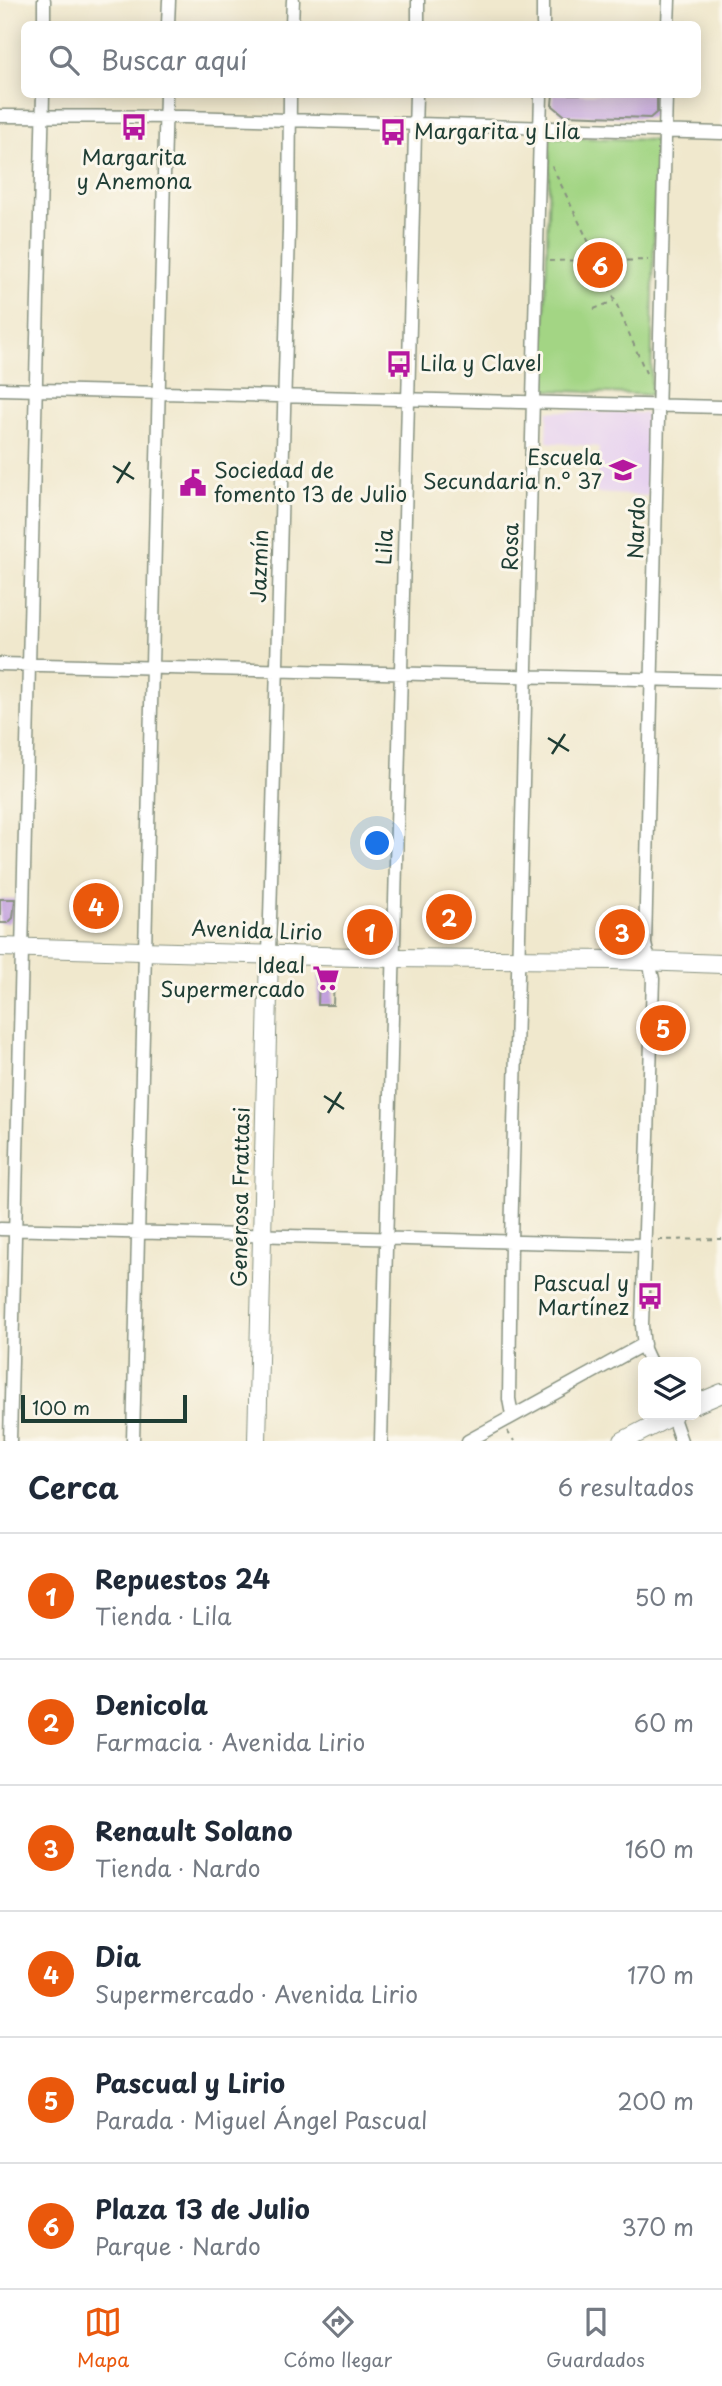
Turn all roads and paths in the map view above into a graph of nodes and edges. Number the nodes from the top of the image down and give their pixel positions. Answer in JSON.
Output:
{"nodes":[{"id":1,"x":44,"y":0,"type":"edge"},
{"id":2,"x":169,"y":0,"type":"edge"},
{"id":3,"x":293,"y":0,"type":"edge"},
{"id":4,"x":418,"y":0,"type":"edge"},
{"id":5,"x":543,"y":0,"type":"edge"},
{"id":6,"x":668,"y":0,"type":"edge"},
{"id":7,"x":44,"y":21,"type":"edge"},
{"id":8,"x":168,"y":21,"type":"edge"},
{"id":9,"x":292,"y":21,"type":"edge"},
{"id":10,"x":418,"y":21,"type":"edge"},
{"id":11,"x":543,"y":21,"type":"edge"},
{"id":12,"x":668,"y":21,"type":"edge"},
{"id":13,"x":43,"y":98,"type":"edge"},
{"id":14,"x":166,"y":98,"type":"edge"},
{"id":15,"x":290,"y":98,"type":"edge"},
{"id":16,"x":416,"y":98,"type":"edge"},
{"id":17,"x":541,"y":98,"type":"edge"},
{"id":18,"x":666,"y":98,"type":"edge"},
{"id":19,"x":0,"y":116,"type":"edge"},
{"id":20,"x":42,"y":118,"type":"junction"},
{"id":21,"x":165,"y":118,"type":"junction"},
{"id":22,"x":289,"y":121,"type":"junction"},
{"id":23,"x":415,"y":123,"type":"junction"},
{"id":24,"x":540,"y":128,"type":"junction"},
{"id":25,"x":666,"y":131,"type":"junction"},
{"id":26,"x":722,"y":133,"type":"edge"},
{"id":27,"x":552,"y":167,"type":"dead end"},
{"id":28,"x":594,"y":253,"type":"junction"},
{"id":29,"x":663,"y":259,"type":"junction"},
{"id":30,"x":590,"y":260,"type":"junction"},
{"id":31,"x":537,"y":261,"type":"junction"},
{"id":32,"x":607,"y":261,"type":"junction"},
{"id":33,"x":601,"y":268,"type":"junction"},
{"id":34,"x":615,"y":301,"type":"junction"},
{"id":35,"x":594,"y":309,"type":"dead end"},
{"id":36,"x":650,"y":382,"type":"dead end"},
{"id":37,"x":0,"y":389,"type":"edge"},
{"id":38,"x":34,"y":390,"type":"junction"},
{"id":39,"x":159,"y":393,"type":"junction"},
{"id":40,"x":284,"y":396,"type":"junction"},
{"id":41,"x":409,"y":399,"type":"junction"},
{"id":42,"x":533,"y":402,"type":"junction"},
{"id":43,"x":660,"y":405,"type":"junction"},
{"id":44,"x":722,"y":407,"type":"edge"},
{"id":45,"x":0,"y":664,"type":"edge"},
{"id":46,"x":28,"y":665,"type":"junction"},
{"id":47,"x":151,"y":668,"type":"junction"},
{"id":48,"x":277,"y":671,"type":"junction"},
{"id":49,"x":401,"y":673,"type":"junction"},
{"id":50,"x":527,"y":677,"type":"junction"},
{"id":51,"x":651,"y":679,"type":"junction"},
{"id":52,"x":722,"y":681,"type":"edge"},
{"id":53,"x":0,"y":947,"type":"edge"},
{"id":54,"x":22,"y":947,"type":"junction"},
{"id":55,"x":145,"y":951,"type":"junction"},
{"id":56,"x":269,"y":954,"type":"junction"},
{"id":57,"x":393,"y":958,"type":"junction"},
{"id":58,"x":519,"y":959,"type":"junction"},
{"id":59,"x":648,"y":961,"type":"junction"},
{"id":60,"x":722,"y":964,"type":"edge"},
{"id":61,"x":0,"y":1230,"type":"edge"},
{"id":62,"x":14,"y":1230,"type":"junction"},
{"id":63,"x":138,"y":1233,"type":"junction"},
{"id":64,"x":262,"y":1236,"type":"junction"},
{"id":65,"x":387,"y":1238,"type":"junction"},
{"id":66,"x":722,"y":1238,"type":"edge"},
{"id":67,"x":512,"y":1241,"type":"junction"},
{"id":68,"x":644,"y":1245,"type":"junction"},
{"id":69,"x":643,"y":1344,"type":"junction"},
{"id":70,"x":648,"y":1357,"type":"edge"},
{"id":71,"x":722,"y":1394,"type":"edge"},
{"id":72,"x":701,"y":1403,"type":"edge"},
{"id":73,"x":512,"y":1415,"type":"junction"},
{"id":74,"x":663,"y":1420,"type":"edge"},
{"id":75,"x":674,"y":1420,"type":"edge"},
{"id":76,"x":10,"y":1441,"type":"edge"},
{"id":77,"x":133,"y":1441,"type":"edge"},
{"id":78,"x":257,"y":1441,"type":"edge"},
{"id":79,"x":381,"y":1441,"type":"edge"},
{"id":80,"x":468,"y":1441,"type":"edge"},
{"id":81,"x":623,"y":1441,"type":"edge"},
{"id":82,"x":681,"y":1441,"type":"edge"}],
"edges":[{"from":1,"to":7,"type":"street"},
{"from":2,"to":8,"type":"street"},
{"from":3,"to":9,"type":"street"},
{"from":4,"to":10,"type":"street"},
{"from":5,"to":11,"type":"street"},
{"from":6,"to":12,"type":"street"},
{"from":13,"to":20,"type":"street"},
{"from":14,"to":21,"type":"street"},
{"from":15,"to":22,"type":"street","name":"Jazmín"},
{"from":16,"to":23,"type":"street","name":"Lila"},
{"from":17,"to":24,"type":"street","name":"Rosa"},
{"from":18,"to":25,"type":"street","name":"Nardo"},
{"from":19,"to":20,"type":"street"},
{"from":20,"to":21,"type":"street"},
{"from":20,"to":38,"type":"street"},
{"from":21,"to":22,"type":"street"},
{"from":21,"to":39,"type":"street"},
{"from":22,"to":23,"type":"street"},
{"from":22,"to":40,"type":"street","name":"Jazmín"},
{"from":23,"to":24,"type":"street"},
{"from":23,"to":41,"type":"street","name":"Lila"},
{"from":24,"to":25,"type":"street"},
{"from":24,"to":31,"type":"street","name":"Rosa"},
{"from":25,"to":26,"type":"street"},
{"from":25,"to":29,"type":"street","name":"Nardo"},
{"from":27,"to":28,"type":"path"},
{"from":28,"to":30,"type":"path"},
{"from":28,"to":32,"type":"path"},
{"from":29,"to":32,"type":"path"},
{"from":29,"to":43,"type":"street","name":"Nardo"},
{"from":30,"to":31,"type":"path"},
{"from":30,"to":33,"type":"path"},
{"from":31,"to":42,"type":"street","name":"Rosa"},
{"from":32,"to":33,"type":"path"},
{"from":33,"to":34,"type":"path"},
{"from":34,"to":35,"type":"path"},
{"from":34,"to":36,"type":"path"},
{"from":37,"to":38,"type":"street"},
{"from":38,"to":39,"type":"street"},
{"from":38,"to":46,"type":"street"},
{"from":39,"to":40,"type":"street"},
{"from":39,"to":47,"type":"street"},
{"from":40,"to":41,"type":"street"},
{"from":40,"to":48,"type":"street","name":"Jazmín"},
{"from":41,"to":42,"type":"street"},
{"from":41,"to":49,"type":"street","name":"Lila"},
{"from":42,"to":43,"type":"street"},
{"from":42,"to":50,"type":"street","name":"Rosa"},
{"from":43,"to":44,"type":"street"},
{"from":43,"to":51,"type":"street","name":"Nardo"},
{"from":45,"to":46,"type":"street"},
{"from":46,"to":47,"type":"street"},
{"from":46,"to":54,"type":"street"},
{"from":47,"to":48,"type":"street"},
{"from":47,"to":55,"type":"street"},
{"from":48,"to":49,"type":"street"},
{"from":48,"to":56,"type":"street","name":"Jazmín"},
{"from":49,"to":50,"type":"street"},
{"from":49,"to":57,"type":"street","name":"Lila"},
{"from":50,"to":51,"type":"street"},
{"from":50,"to":58,"type":"street","name":"Rosa"},
{"from":51,"to":52,"type":"street"},
{"from":51,"to":59,"type":"street","name":"Nardo"},
{"from":53,"to":54,"type":"main road","name":"Avenida Lirio"},
{"from":54,"to":55,"type":"main road","name":"Avenida Lirio"},
{"from":54,"to":62,"type":"street"},
{"from":55,"to":56,"type":"main road","name":"Avenida Lirio"},
{"from":55,"to":63,"type":"street"},
{"from":56,"to":57,"type":"main road","name":"Avenida Lirio"},
{"from":56,"to":64,"type":"main road","name":"Generosa Frattasi"},
{"from":57,"to":58,"type":"main road","name":"Avenida Lirio"},
{"from":57,"to":65,"type":"street","name":"Lila"},
{"from":58,"to":59,"type":"main road","name":"Avenida Lirio"},
{"from":58,"to":67,"type":"street","name":"Rosa"},
{"from":59,"to":60,"type":"main road","name":"Avenida Lirio"},
{"from":59,"to":68,"type":"street","name":"Nardo"},
{"from":61,"to":62,"type":"street"},
{"from":62,"to":63,"type":"street"},
{"from":62,"to":76,"type":"street"},
{"from":63,"to":64,"type":"street"},
{"from":63,"to":77,"type":"street"},
{"from":64,"to":65,"type":"street"},
{"from":64,"to":78,"type":"main road","name":"Generosa Frattasi"},
{"from":65,"to":67,"type":"street"},
{"from":65,"to":79,"type":"street","name":"Lila"},
{"from":66,"to":68,"type":"path"},
{"from":67,"to":68,"type":"street"},
{"from":67,"to":73,"type":"street","name":"Rosa"},
{"from":68,"to":69,"type":"street","name":"Nardo"},
{"from":69,"to":70,"type":"street"},
{"from":69,"to":73,"type":"street"},
{"from":71,"to":72,"type":"main road"},
{"from":73,"to":80,"type":"street"},
{"from":74,"to":81,"type":"main road"},
{"from":75,"to":82,"type":"street"}]}
